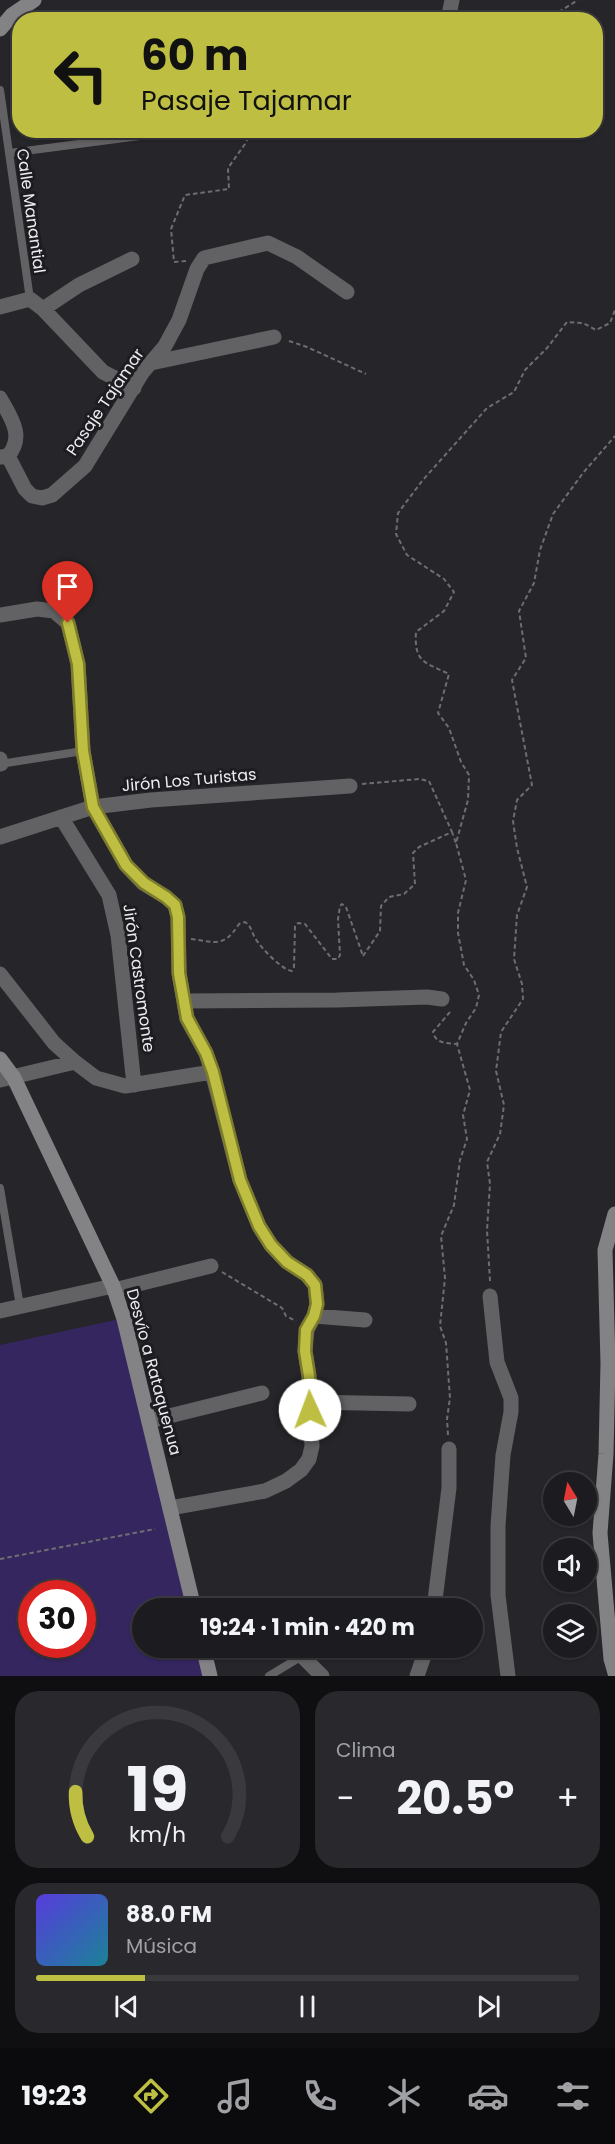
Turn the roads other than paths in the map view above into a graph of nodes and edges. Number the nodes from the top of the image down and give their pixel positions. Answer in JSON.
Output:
{"nodes":[{"id":1,"x":34,"y":0,"type":"edge"},
{"id":2,"x":16,"y":12,"type":"edge"},
{"id":3,"x":12,"y":15,"type":"edge"},
{"id":4,"x":0,"y":29,"type":"edge"},
{"id":5,"x":0,"y":90,"type":"edge"},
{"id":6,"x":124,"y":138,"type":"edge"},
{"id":7,"x":10,"y":153,"type":"junction"},
{"id":8,"x":132,"y":258,"type":"dead end"},
{"id":9,"x":347,"y":292,"type":"dead end"},
{"id":10,"x":30,"y":299,"type":"junction"},
{"id":11,"x":0,"y":307,"type":"edge"},
{"id":12,"x":43,"y":309,"type":"junction"},
{"id":13,"x":274,"y":337,"type":"road end"},
{"id":14,"x":151,"y":363,"type":"junction"},
{"id":15,"x":134,"y":388,"type":"junction"},
{"id":16,"x":0,"y":398,"type":"edge"},
{"id":17,"x":4,"y":456,"type":"edge"},
{"id":18,"x":0,"y":615,"type":"edge"},
{"id":19,"x":83,"y":751,"type":"junction"},
{"id":20,"x":0,"y":762,"type":"edge"},
{"id":21,"x":350,"y":786,"type":"road end"},
{"id":22,"x":93,"y":807,"type":"junction"},
{"id":23,"x":61,"y":817,"type":"junction"},
{"id":24,"x":0,"y":837,"type":"edge"},
{"id":25,"x":0,"y":974,"type":"edge"},
{"id":26,"x":442,"y":999,"type":"road end"},
{"id":27,"x":184,"y":1001,"type":"junction"},
{"id":28,"x":0,"y":1059,"type":"edge"},
{"id":29,"x":75,"y":1062,"type":"junction"},
{"id":30,"x":213,"y":1072,"type":"junction"},
{"id":31,"x":7,"y":1079,"type":"edge"},
{"id":32,"x":134,"y":1085,"type":"junction"},
{"id":33,"x":0,"y":1188,"type":"edge"},
{"id":34,"x":615,"y":1214,"type":"edge"},
{"id":35,"x":212,"y":1266,"type":"road end"},
{"id":36,"x":113,"y":1288,"type":"junction"},
{"id":37,"x":490,"y":1296,"type":"road end"},
{"id":38,"x":20,"y":1306,"type":"junction"},
{"id":39,"x":0,"y":1311,"type":"edge"},
{"id":40,"x":312,"y":1320,"type":"junction"},
{"id":41,"x":365,"y":1320,"type":"dead end"},
{"id":42,"x":262,"y":1393,"type":"dead end"},
{"id":43,"x":309,"y":1402,"type":"junction"},
{"id":44,"x":409,"y":1404,"type":"dead end"},
{"id":45,"x":149,"y":1421,"type":"junction"},
{"id":46,"x":449,"y":1449,"type":"road end"},
{"id":47,"x":170,"y":1508,"type":"junction"},
{"id":48,"x":192,"y":1598,"type":"edge"},
{"id":49,"x":435,"y":1598,"type":"edge"},
{"id":50,"x":206,"y":1658,"type":"edge"},
{"id":51,"x":292,"y":1658,"type":"edge"},
{"id":52,"x":306,"y":1658,"type":"edge"},
{"id":53,"x":423,"y":1658,"type":"edge"},
{"id":54,"x":615,"y":1673,"type":"edge"},
{"id":55,"x":210,"y":1676,"type":"edge"},
{"id":56,"x":269,"y":1676,"type":"edge"},
{"id":57,"x":322,"y":1676,"type":"edge"},
{"id":58,"x":417,"y":1676,"type":"edge"},
{"id":59,"x":507,"y":1676,"type":"edge"}],
"edges":[{"from":1,"to":2,"type":"street"},
{"from":3,"to":4,"type":"street"},
{"from":5,"to":7,"type":"lane","name":"Calle Manantial"},
{"from":6,"to":7,"type":"lane"},
{"from":7,"to":10,"type":"lane","name":"Calle Manantial"},
{"from":8,"to":12,"type":"street"},
{"from":9,"to":14,"type":"street","name":"Pasaje Tajamar"},
{"from":10,"to":11,"type":"street"},
{"from":10,"to":12,"type":"street"},
{"from":12,"to":15,"type":"street"},
{"from":13,"to":14,"type":"street"},
{"from":14,"to":15,"type":"street","name":"Pasaje Tajamar"},
{"from":15,"to":17,"type":"street","name":"Pasaje Tajamar"},
{"from":16,"to":17,"type":"street"},
{"from":18,"to":19,"type":"street"},
{"from":19,"to":20,"type":"lane"},
{"from":19,"to":22,"type":"street"},
{"from":21,"to":22,"type":"street","name":"Jirón Los Turistas"},
{"from":22,"to":23,"type":"street","name":"Jirón Los Turistas"},
{"from":22,"to":27,"type":"street"},
{"from":23,"to":24,"type":"street","name":"Jirón Los Turistas"},
{"from":23,"to":32,"type":"street","name":"Jirón Castromonte"},
{"from":25,"to":29,"type":"street"},
{"from":26,"to":27,"type":"street"},
{"from":27,"to":30,"type":"street"},
{"from":28,"to":31,"type":"street","name":"Desvío a Rataquenua"},
{"from":29,"to":31,"type":"street"},
{"from":29,"to":32,"type":"street"},
{"from":30,"to":32,"type":"street"},
{"from":30,"to":40,"type":"street"},
{"from":31,"to":36,"type":"street","name":"Desvío a Rataquenua"},
{"from":33,"to":38,"type":"lane"},
{"from":34,"to":54,"type":"street"},
{"from":35,"to":36,"type":"street"},
{"from":36,"to":38,"type":"street"},
{"from":36,"to":45,"type":"street","name":"Desvío a Rataquenua"},
{"from":37,"to":59,"type":"street"},
{"from":38,"to":39,"type":"street"},
{"from":40,"to":41,"type":"street"},
{"from":40,"to":43,"type":"street"},
{"from":42,"to":45,"type":"street"},
{"from":43,"to":44,"type":"street"},
{"from":43,"to":47,"type":"street"},
{"from":45,"to":47,"type":"street","name":"Desvío a Rataquenua"},
{"from":46,"to":49,"type":"street"},
{"from":47,"to":48,"type":"street","name":"Desvío a Rataquenua"},
{"from":50,"to":55,"type":"street"},
{"from":51,"to":56,"type":"lane"},
{"from":52,"to":57,"type":"street"},
{"from":53,"to":58,"type":"street"}]}
